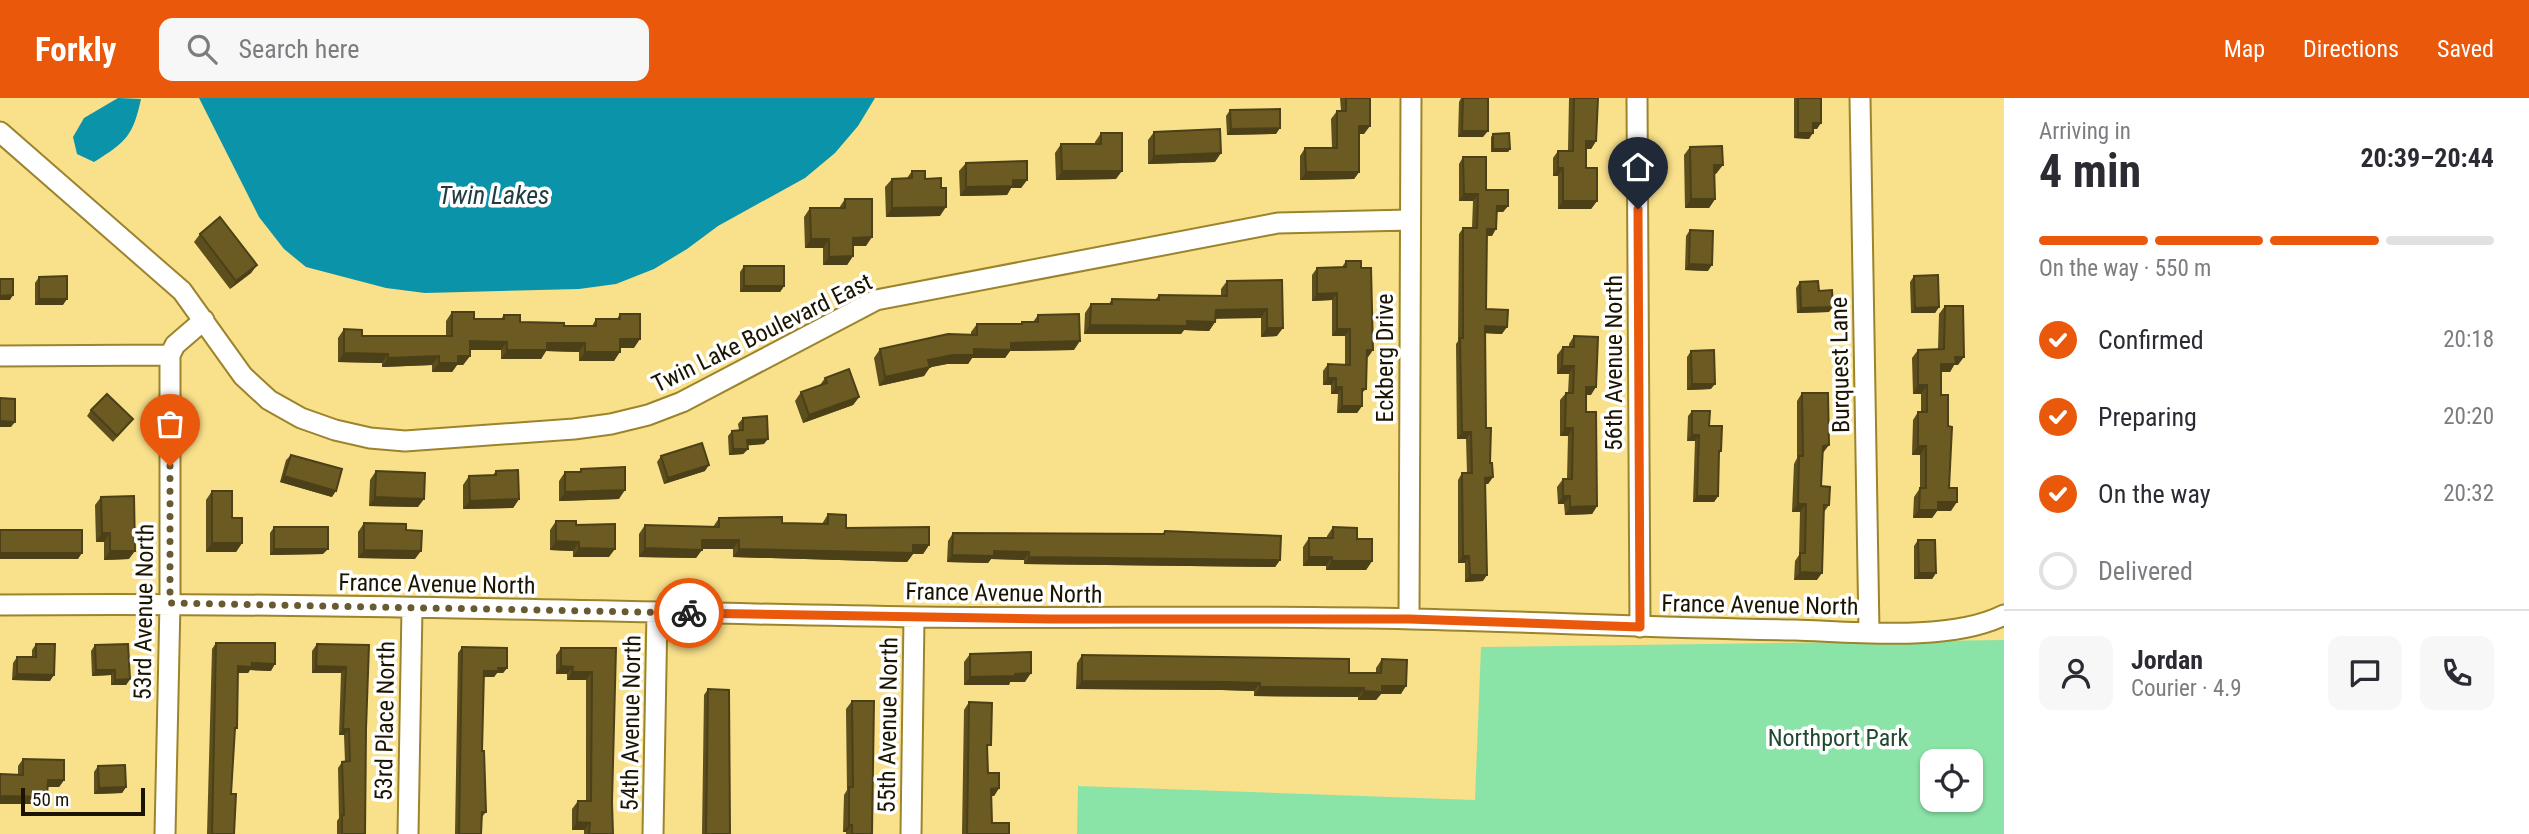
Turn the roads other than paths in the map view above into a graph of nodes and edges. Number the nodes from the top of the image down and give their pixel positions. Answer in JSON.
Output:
{"nodes":[{"id":1,"x":1411,"y":98,"type":"edge"},
{"id":2,"x":1637,"y":98,"type":"edge"},
{"id":3,"x":1860,"y":98,"type":"edge"},
{"id":4,"x":0,"y":132,"type":"edge"},
{"id":5,"x":1410,"y":220,"type":"junction"},
{"id":6,"x":204,"y":320,"type":"junction"},
{"id":7,"x":170,"y":355,"type":"junction"},
{"id":8,"x":0,"y":356,"type":"edge"},
{"id":9,"x":170,"y":603,"type":"junction"},
{"id":10,"x":0,"y":605,"type":"edge"},
{"id":11,"x":411,"y":608,"type":"junction"},
{"id":12,"x":657,"y":612,"type":"junction"},
{"id":13,"x":2004,"y":615,"type":"edge"},
{"id":14,"x":914,"y":617,"type":"junction"},
{"id":15,"x":1409,"y":619,"type":"junction"},
{"id":16,"x":1640,"y":627,"type":"junction"},
{"id":17,"x":1869,"y":632,"type":"junction"},
{"id":18,"x":165,"y":834,"type":"edge"},
{"id":19,"x":408,"y":834,"type":"edge"},
{"id":20,"x":653,"y":834,"type":"edge"},
{"id":21,"x":911,"y":834,"type":"edge"}],
"edges":[{"from":1,"to":5,"type":"street","name":"Eckberg Drive"},
{"from":2,"to":16,"type":"street","name":"56th Avenue North"},
{"from":3,"to":17,"type":"street","name":"Burquest Lane"},
{"from":4,"to":6,"type":"street","name":"Twin Lake Boulevard East"},
{"from":5,"to":6,"type":"street","name":"Twin Lake Boulevard East"},
{"from":5,"to":15,"type":"street","name":"Eckberg Drive"},
{"from":6,"to":7,"type":"street"},
{"from":7,"to":8,"type":"street"},
{"from":7,"to":9,"type":"street","name":"53rd Avenue North"},
{"from":9,"to":10,"type":"street","name":"France Avenue North"},
{"from":9,"to":11,"type":"street","name":"France Avenue North"},
{"from":9,"to":18,"type":"street","name":"53rd Avenue North"},
{"from":11,"to":12,"type":"street","name":"France Avenue North"},
{"from":11,"to":19,"type":"street","name":"53rd Place North"},
{"from":12,"to":14,"type":"street","name":"France Avenue North"},
{"from":12,"to":20,"type":"street","name":"54th Avenue North"},
{"from":13,"to":17,"type":"street","name":"France Avenue North"},
{"from":14,"to":15,"type":"street","name":"France Avenue North"},
{"from":14,"to":21,"type":"street","name":"55th Avenue North"},
{"from":15,"to":16,"type":"street","name":"France Avenue North"},
{"from":16,"to":17,"type":"street","name":"France Avenue North"}]}
